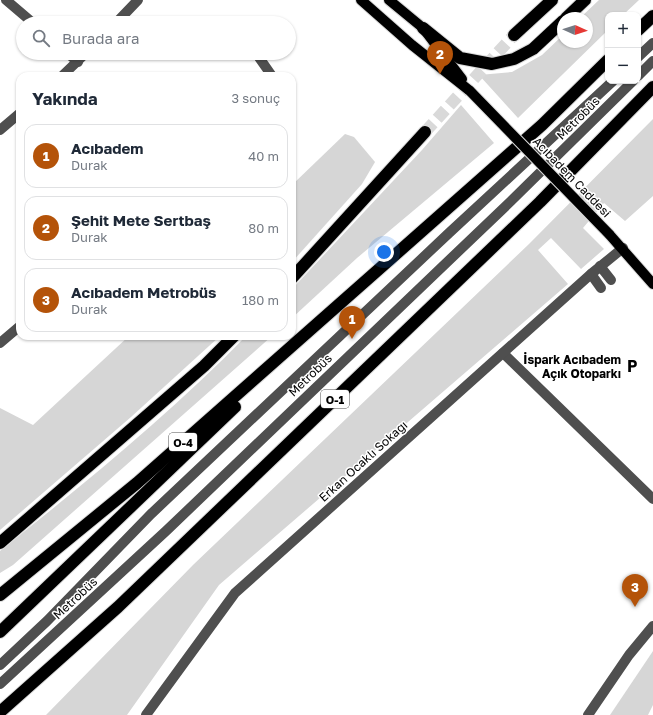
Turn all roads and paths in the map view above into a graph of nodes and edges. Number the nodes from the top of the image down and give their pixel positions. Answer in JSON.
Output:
{"nodes":[{"id":1,"x":6,"y":0,"type":"edge"},
{"id":2,"x":138,"y":0,"type":"edge"},
{"id":3,"x":361,"y":0,"type":"edge"},
{"id":4,"x":389,"y":0,"type":"edge"},
{"id":5,"x":552,"y":0,"type":"edge"},
{"id":6,"x":585,"y":0,"type":"edge"},
{"id":7,"x":572,"y":12,"type":"edge"},
{"id":8,"x":24,"y":16,"type":"edge"},
{"id":9,"x":123,"y":16,"type":"edge"},
{"id":10,"x":653,"y":16,"type":"edge"},
{"id":11,"x":557,"y":27,"type":"edge"},
{"id":12,"x":641,"y":27,"type":"edge"},
{"id":13,"x":423,"y":28,"type":"junction"},
{"id":14,"x":514,"y":35,"type":"tunnel mouth"},
{"id":15,"x":653,"y":43,"type":"edge"},
{"id":16,"x":641,"y":54,"type":"edge"},
{"id":17,"x":76,"y":60,"type":"edge"},
{"id":18,"x":261,"y":60,"type":"edge"},
{"id":19,"x":653,"y":61,"type":"edge"},
{"id":20,"x":78,"y":62,"type":"joint"},
{"id":21,"x":605,"y":63,"type":"edge"},
{"id":22,"x":67,"y":72,"type":"edge"},
{"id":23,"x":269,"y":72,"type":"edge"},
{"id":24,"x":641,"y":73,"type":"edge"},
{"id":25,"x":610,"y":84,"type":"edge"},
{"id":26,"x":630,"y":84,"type":"edge"},
{"id":27,"x":653,"y":86,"type":"edge"},
{"id":28,"x":470,"y":90,"type":"junction"},
{"id":29,"x":16,"y":116,"type":"edge"},
{"id":30,"x":0,"y":130,"type":"edge"},
{"id":31,"x":425,"y":132,"type":"tunnel mouth"},
{"id":32,"x":623,"y":248,"type":"junction"},
{"id":33,"x":600,"y":266,"type":"junction"},
{"id":34,"x":296,"y":274,"type":"edge"},
{"id":35,"x":591,"y":274,"type":"junction"},
{"id":36,"x":610,"y":280,"type":"dead end"},
{"id":37,"x":362,"y":283,"type":"junction"},
{"id":38,"x":653,"y":284,"type":"edge"},
{"id":39,"x":601,"y":288,"type":"dead end"},
{"id":40,"x":16,"y":329,"type":"edge"},
{"id":41,"x":230,"y":340,"type":"edge"},
{"id":42,"x":0,"y":343,"type":"edge"},
{"id":43,"x":503,"y":353,"type":"junction"},
{"id":44,"x":653,"y":499,"type":"edge"},
{"id":45,"x":0,"y":542,"type":"edge"},
{"id":46,"x":0,"y":595,"type":"edge"},
{"id":47,"x":653,"y":626,"type":"edge"},
{"id":48,"x":0,"y":632,"type":"edge"},
{"id":49,"x":0,"y":665,"type":"edge"},
{"id":50,"x":0,"y":684,"type":"edge"},
{"id":51,"x":0,"y":713,"type":"edge"},
{"id":52,"x":146,"y":715,"type":"edge"},
{"id":53,"x":588,"y":715,"type":"edge"}],
"edges":[{"from":1,"to":8,"type":"street"},
{"from":2,"to":9,"type":"street"},
{"from":3,"to":28,"type":"main road","name":"Acıbadem Caddesi"},
{"from":4,"to":13,"type":"main road","name":"Acıbadem Caddesi"},
{"from":5,"to":14,"type":"highway"},
{"from":6,"to":7,"type":"highway"},
{"from":10,"to":12,"type":"highway"},
{"from":11,"to":13,"type":"highway"},
{"from":13,"to":28,"type":"main road","name":"Acıbadem Caddesi"},
{"from":15,"to":16,"type":"street"},
{"from":17,"to":20,"type":"street"},
{"from":18,"to":23,"type":"street"},
{"from":19,"to":24,"type":"street"},
{"from":20,"to":22,"type":"street"},
{"from":21,"to":37,"type":"highway"},
{"from":25,"to":49,"type":"street","name":"Metrobüs"},
{"from":26,"to":50,"type":"street","name":"Metrobüs"},
{"from":27,"to":51,"type":"highway","number":"O-1"},
{"from":28,"to":32,"type":"main road","name":"Acıbadem Caddesi","bridge":true},
{"from":29,"to":30,"type":"street"},
{"from":31,"to":34,"type":"highway"},
{"from":32,"to":33,"type":"street","name":"Erkan Ocaklı Sokağı"},
{"from":32,"to":38,"type":"main road","name":"Acıbadem Caddesi"},
{"from":33,"to":35,"type":"street","name":"Erkan Ocaklı Sokağı"},
{"from":33,"to":36,"type":"street"},
{"from":35,"to":39,"type":"street"},
{"from":35,"to":43,"type":"street","name":"Erkan Ocaklı Sokağı"},
{"from":37,"to":46,"type":"highway","number":"O-4"},
{"from":37,"to":48,"type":"highway"},
{"from":40,"to":42,"type":"street"},
{"from":41,"to":45,"type":"highway"},
{"from":43,"to":44,"type":"street"},
{"from":43,"to":52,"type":"street","name":"Erkan Ocaklı Sokağı"},
{"from":47,"to":53,"type":"street"}]}
